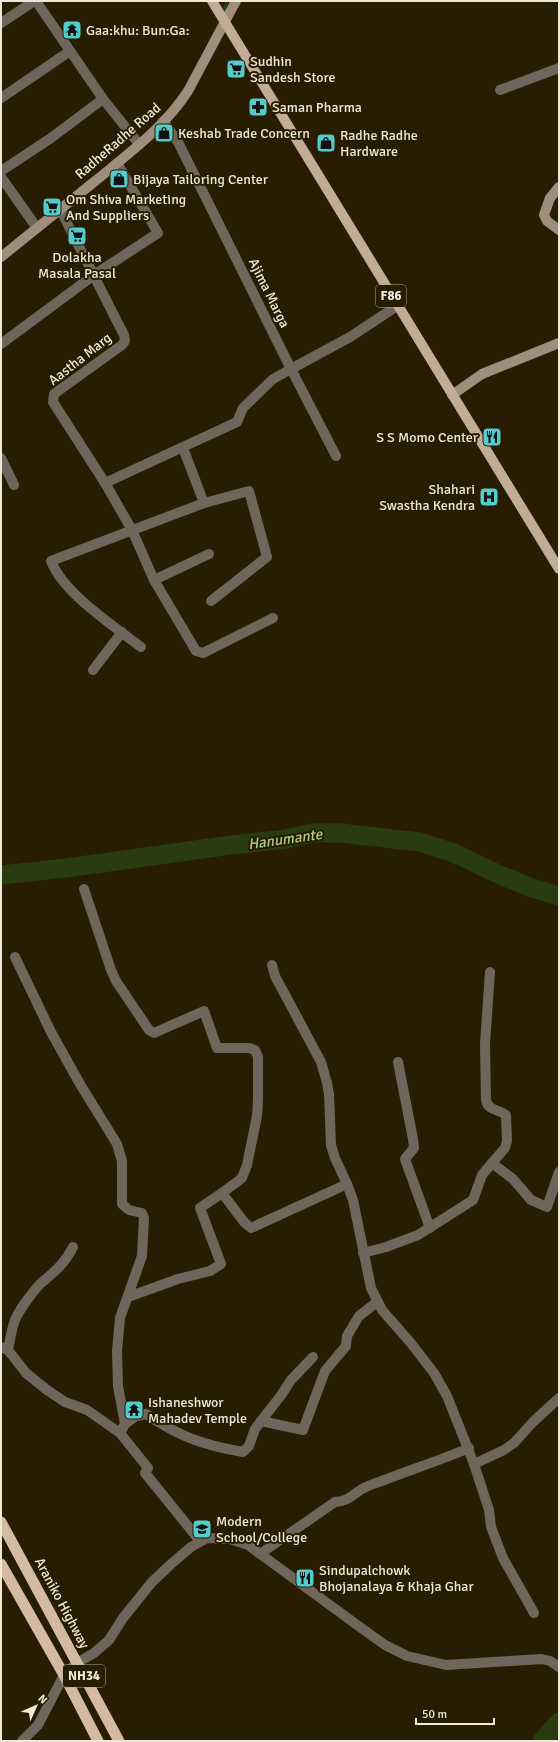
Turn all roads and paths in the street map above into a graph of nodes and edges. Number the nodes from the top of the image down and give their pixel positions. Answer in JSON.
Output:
{"nodes":[{"id":1,"x":35,"y":1,"type":"edge"},
{"id":2,"x":212,"y":1,"type":"edge"},
{"id":3,"x":236,"y":1,"type":"edge"},
{"id":4,"x":1,"y":23,"type":"edge"},
{"id":5,"x":225,"y":23,"type":"junction"},
{"id":6,"x":70,"y":51,"type":"junction"},
{"id":7,"x":559,"y":68,"type":"edge"},
{"id":8,"x":500,"y":90,"type":"dead end"},
{"id":9,"x":1,"y":98,"type":"edge"},
{"id":10,"x":103,"y":99,"type":"junction"},
{"id":11,"x":164,"y":121,"type":"junction"},
{"id":12,"x":138,"y":144,"type":"junction"},
{"id":13,"x":117,"y":163,"type":"junction"},
{"id":14,"x":1,"y":171,"type":"edge"},
{"id":15,"x":1,"y":177,"type":"edge"},
{"id":16,"x":559,"y":187,"type":"edge"},
{"id":17,"x":60,"y":209,"type":"junction"},
{"id":18,"x":37,"y":228,"type":"junction"},
{"id":19,"x":559,"y":230,"type":"edge"},
{"id":20,"x":1,"y":257,"type":"edge"},
{"id":21,"x":94,"y":275,"type":"junction"},
{"id":22,"x":397,"y":306,"type":"junction"},
{"id":23,"x":559,"y":342,"type":"edge"},
{"id":24,"x":1,"y":344,"type":"edge"},
{"id":25,"x":291,"y":369,"type":"junction"},
{"id":26,"x":452,"y":395,"type":"junction"},
{"id":27,"x":183,"y":448,"type":"junction"},
{"id":28,"x":336,"y":456,"type":"dead end"},
{"id":29,"x":1,"y":458,"type":"edge"},
{"id":30,"x":105,"y":483,"type":"junction"},
{"id":31,"x":14,"y":485,"type":"dead end"},
{"id":32,"x":204,"y":503,"type":"junction"},
{"id":33,"x":132,"y":530,"type":"junction"},
{"id":34,"x":209,"y":554,"type":"dead end"},
{"id":35,"x":556,"y":558,"type":"edge"},
{"id":36,"x":559,"y":569,"type":"edge"},
{"id":37,"x":154,"y":580,"type":"junction"},
{"id":38,"x":210,"y":601,"type":"dead end"},
{"id":39,"x":273,"y":618,"type":"dead end"},
{"id":40,"x":122,"y":632,"type":"junction"},
{"id":41,"x":141,"y":647,"type":"dead end"},
{"id":42,"x":93,"y":670,"type":"dead end"},
{"id":43,"x":84,"y":889,"type":"dead end"},
{"id":44,"x":16,"y":958,"type":"dead end"},
{"id":45,"x":272,"y":965,"type":"dead end"},
{"id":46,"x":490,"y":972,"type":"dead end"},
{"id":47,"x":398,"y":1062,"type":"dead end"},
{"id":48,"x":492,"y":1163,"type":"junction"},
{"id":49,"x":559,"y":1172,"type":"edge"},
{"id":50,"x":347,"y":1184,"type":"junction"},
{"id":51,"x":222,"y":1193,"type":"junction"},
{"id":52,"x":430,"y":1228,"type":"junction"},
{"id":53,"x":73,"y":1247,"type":"dead end"},
{"id":54,"x":363,"y":1253,"type":"junction"},
{"id":55,"x":128,"y":1297,"type":"junction"},
{"id":56,"x":377,"y":1302,"type":"junction"},
{"id":57,"x":4,"y":1348,"type":"edge"},
{"id":58,"x":313,"y":1358,"type":"dead end"},
{"id":59,"x":559,"y":1398,"type":"edge"},
{"id":60,"x":261,"y":1421,"type":"junction"},
{"id":61,"x":125,"y":1424,"type":"junction"},
{"id":62,"x":120,"y":1433,"type":"junction"},
{"id":63,"x":469,"y":1448,"type":"junction"},
{"id":64,"x":474,"y":1464,"type":"junction"},
{"id":65,"x":1,"y":1522,"type":"edge"},
{"id":66,"x":200,"y":1541,"type":"junction"},
{"id":67,"x":260,"y":1554,"type":"junction"},
{"id":68,"x":1,"y":1564,"type":"edge"},
{"id":69,"x":534,"y":1613,"type":"dead end"},
{"id":70,"x":77,"y":1663,"type":"junction"},
{"id":71,"x":559,"y":1667,"type":"edge"},
{"id":72,"x":64,"y":1676,"type":"junction"},
{"id":73,"x":22,"y":1741,"type":"edge"},
{"id":74,"x":98,"y":1741,"type":"edge"},
{"id":75,"x":119,"y":1741,"type":"edge"}],
"edges":[{"from":1,"to":4,"type":"street"},
{"from":1,"to":6,"type":"street"},
{"from":2,"to":5,"type":"main road","number":"F86"},
{"from":3,"to":5,"type":"main road","name":"RadheRadhe Road"},
{"from":5,"to":11,"type":"main road","name":"RadheRadhe Road"},
{"from":5,"to":22,"type":"main road","number":"F86"},
{"from":6,"to":9,"type":"street"},
{"from":6,"to":10,"type":"street"},
{"from":7,"to":8,"type":"street"},
{"from":10,"to":12,"type":"street"},
{"from":10,"to":14,"type":"street"},
{"from":11,"to":12,"type":"main road","name":"RadheRadhe Road"},
{"from":11,"to":25,"type":"street","name":"Ajima Marga"},
{"from":12,"to":13,"type":"main road","name":"RadheRadhe Road"},
{"from":13,"to":17,"type":"main road","name":"RadheRadhe Road"},
{"from":13,"to":21,"type":"street"},
{"from":15,"to":18,"type":"street"},
{"from":16,"to":19,"type":"main road"},
{"from":17,"to":18,"type":"main road","name":"RadheRadhe Road"},
{"from":17,"to":21,"type":"street","name":"Aastha Marg"},
{"from":18,"to":20,"type":"main road","name":"RadheRadhe Road"},
{"from":21,"to":24,"type":"street"},
{"from":21,"to":30,"type":"street","name":"Aastha Marg"},
{"from":22,"to":25,"type":"street"},
{"from":22,"to":26,"type":"main road","number":"F86"},
{"from":23,"to":26,"type":"main road"},
{"from":25,"to":27,"type":"street"},
{"from":25,"to":28,"type":"street","name":"Ajima Marga"},
{"from":26,"to":35,"type":"main road","number":"F86"},
{"from":27,"to":30,"type":"street"},
{"from":27,"to":32,"type":"street"},
{"from":29,"to":31,"type":"street"},
{"from":30,"to":33,"type":"street"},
{"from":32,"to":33,"type":"street"},
{"from":32,"to":38,"type":"street"},
{"from":33,"to":37,"type":"street"},
{"from":33,"to":40,"type":"street"},
{"from":34,"to":37,"type":"street"},
{"from":35,"to":36,"type":"main road","number":"F86"},
{"from":37,"to":39,"type":"street"},
{"from":40,"to":41,"type":"street"},
{"from":40,"to":42,"type":"street"},
{"from":43,"to":51,"type":"street"},
{"from":44,"to":55,"type":"street"},
{"from":45,"to":50,"type":"street"},
{"from":46,"to":48,"type":"street"},
{"from":47,"to":52,"type":"street"},
{"from":48,"to":49,"type":"street"},
{"from":48,"to":52,"type":"street"},
{"from":50,"to":51,"type":"street"},
{"from":50,"to":54,"type":"street"},
{"from":51,"to":55,"type":"street"},
{"from":52,"to":54,"type":"street"},
{"from":53,"to":57,"type":"street"},
{"from":54,"to":56,"type":"street"},
{"from":55,"to":61,"type":"street"},
{"from":56,"to":60,"type":"street"},
{"from":56,"to":63,"type":"street"},
{"from":57,"to":62,"type":"street"},
{"from":58,"to":60,"type":"street"},
{"from":59,"to":64,"type":"street"},
{"from":60,"to":61,"type":"street"},
{"from":61,"to":62,"type":"street"},
{"from":62,"to":66,"type":"street"},
{"from":63,"to":64,"type":"street"},
{"from":63,"to":67,"type":"street"},
{"from":64,"to":69,"type":"street"},
{"from":65,"to":70,"type":"highway","name":"Araniko Highway","number":"NH34"},
{"from":66,"to":67,"type":"street"},
{"from":66,"to":70,"type":"street"},
{"from":67,"to":71,"type":"street"},
{"from":68,"to":72,"type":"highway","number":"NH34"},
{"from":70,"to":72,"type":"street"},
{"from":70,"to":75,"type":"highway","name":"Araniko Highway","number":"NH34"},
{"from":72,"to":73,"type":"street"},
{"from":72,"to":74,"type":"highway","number":"NH34"}]}
